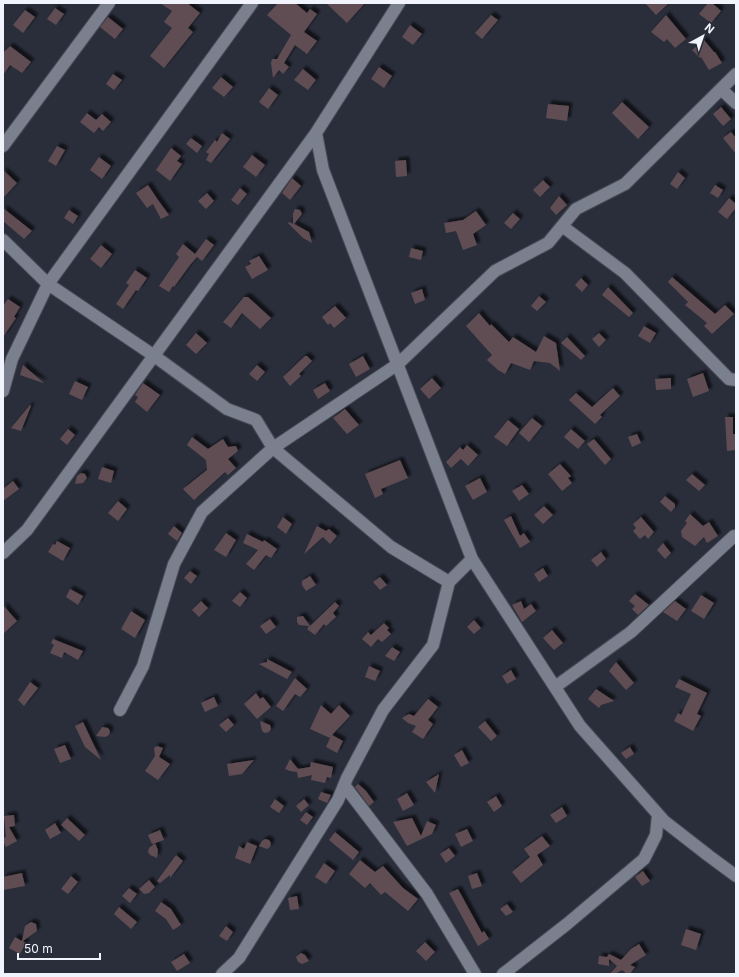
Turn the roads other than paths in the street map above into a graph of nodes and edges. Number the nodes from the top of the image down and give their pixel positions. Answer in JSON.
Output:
{"nodes":[{"id":1,"x":109,"y":3,"type":"edge"},
{"id":2,"x":252,"y":3,"type":"edge"},
{"id":3,"x":399,"y":3,"type":"edge"},
{"id":4,"x":736,"y":74,"type":"edge"},
{"id":5,"x":721,"y":89,"type":"junction"},
{"id":6,"x":736,"y":103,"type":"edge"},
{"id":7,"x":316,"y":133,"type":"junction"},
{"id":8,"x":3,"y":146,"type":"edge"},
{"id":9,"x":562,"y":226,"type":"junction"},
{"id":10,"x":3,"y":240,"type":"edge"},
{"id":11,"x":48,"y":284,"type":"junction"},
{"id":12,"x":154,"y":355,"type":"junction"},
{"id":13,"x":398,"y":364,"type":"junction"},
{"id":14,"x":736,"y":380,"type":"edge"},
{"id":15,"x":3,"y":391,"type":"edge"},
{"id":16,"x":273,"y":448,"type":"junction"},
{"id":17,"x":734,"y":536,"type":"dead end"},
{"id":18,"x":3,"y":552,"type":"edge"},
{"id":19,"x":472,"y":558,"type":"junction"},
{"id":20,"x":449,"y":582,"type":"junction"},
{"id":21,"x":555,"y":687,"type":"junction"},
{"id":22,"x":120,"y":710,"type":"dead end"},
{"id":23,"x":344,"y":785,"type":"junction"},
{"id":24,"x":658,"y":815,"type":"junction"},
{"id":25,"x":736,"y":876,"type":"edge"},
{"id":26,"x":222,"y":974,"type":"edge"},
{"id":27,"x":475,"y":974,"type":"edge"},
{"id":28,"x":502,"y":974,"type":"edge"}],
"edges":[{"from":1,"to":8,"type":"street"},
{"from":2,"to":11,"type":"street"},
{"from":3,"to":7,"type":"street"},
{"from":4,"to":5,"type":"street"},
{"from":5,"to":6,"type":"street"},
{"from":5,"to":9,"type":"street"},
{"from":7,"to":12,"type":"street"},
{"from":7,"to":13,"type":"street"},
{"from":9,"to":13,"type":"street"},
{"from":9,"to":14,"type":"street"},
{"from":10,"to":11,"type":"street"},
{"from":11,"to":12,"type":"street"},
{"from":11,"to":15,"type":"street"},
{"from":12,"to":16,"type":"street"},
{"from":12,"to":18,"type":"street"},
{"from":13,"to":16,"type":"street"},
{"from":13,"to":19,"type":"street"},
{"from":16,"to":20,"type":"street"},
{"from":16,"to":22,"type":"street"},
{"from":17,"to":21,"type":"street"},
{"from":19,"to":20,"type":"street"},
{"from":19,"to":21,"type":"street"},
{"from":20,"to":23,"type":"street"},
{"from":21,"to":24,"type":"street"},
{"from":23,"to":26,"type":"street"},
{"from":23,"to":27,"type":"street"},
{"from":24,"to":25,"type":"street"},
{"from":24,"to":28,"type":"street"}]}
